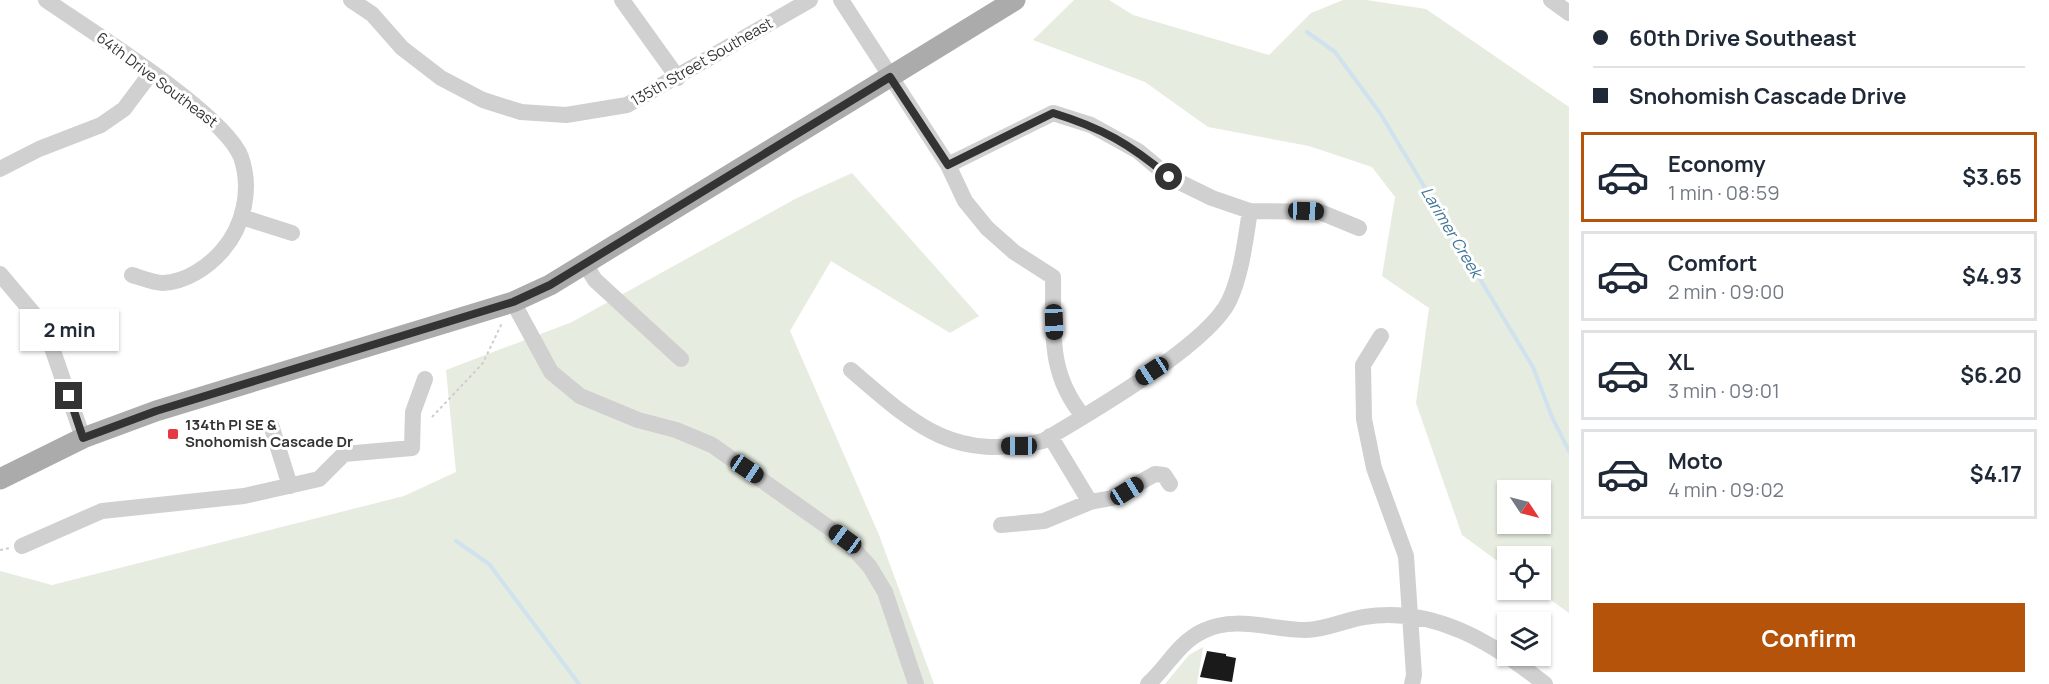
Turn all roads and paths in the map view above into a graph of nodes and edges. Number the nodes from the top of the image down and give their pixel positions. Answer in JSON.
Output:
{"nodes":[{"id":1,"x":46,"y":0,"type":"edge"},
{"id":2,"x":351,"y":0,"type":"edge"},
{"id":3,"x":622,"y":0,"type":"edge"},
{"id":4,"x":810,"y":0,"type":"edge"},
{"id":5,"x":841,"y":0,"type":"edge"},
{"id":6,"x":1015,"y":0,"type":"edge"},
{"id":7,"x":1551,"y":0,"type":"edge"},
{"id":8,"x":1569,"y":13,"type":"edge"},
{"id":9,"x":151,"y":73,"type":"junction"},
{"id":10,"x":890,"y":77,"type":"junction"},
{"id":11,"x":678,"y":78,"type":"junction"},
{"id":12,"x":948,"y":165,"type":"junction"},
{"id":13,"x":0,"y":169,"type":"edge"},
{"id":14,"x":1250,"y":211,"type":"junction"},
{"id":15,"x":243,"y":217,"type":"junction"},
{"id":16,"x":1359,"y":228,"type":"dead end"},
{"id":17,"x":292,"y":233,"type":"dead end"},
{"id":18,"x":585,"y":264,"type":"junction"},
{"id":19,"x":0,"y":274,"type":"edge"},
{"id":20,"x":132,"y":275,"type":"dead end"},
{"id":21,"x":513,"y":302,"type":"junction"},
{"id":22,"x":1382,"y":336,"type":"dead end"},
{"id":23,"x":681,"y":359,"type":"dead end"},
{"id":24,"x":851,"y":370,"type":"dead end"},
{"id":25,"x":425,"y":379,"type":"dead end"},
{"id":26,"x":1083,"y":416,"type":"junction"},
{"id":27,"x":432,"y":417,"type":"dead end"},
{"id":28,"x":271,"y":425,"type":"dead end"},
{"id":29,"x":1050,"y":436,"type":"junction"},
{"id":30,"x":83,"y":438,"type":"junction"},
{"id":31,"x":0,"y":479,"type":"edge"},
{"id":32,"x":1170,"y":484,"type":"dead end"},
{"id":33,"x":290,"y":486,"type":"junction"},
{"id":34,"x":1090,"y":502,"type":"junction"},
{"id":35,"x":1000,"y":525,"type":"dead end"},
{"id":36,"x":22,"y":546,"type":"dead end"},
{"id":37,"x":1408,"y":617,"type":"junction"},
{"id":38,"x":916,"y":684,"type":"edge"},
{"id":39,"x":1149,"y":684,"type":"edge"},
{"id":40,"x":1412,"y":684,"type":"edge"},
{"id":41,"x":1545,"y":684,"type":"edge"}],
"edges":[{"from":1,"to":9,"type":"street","name":"64th Drive Southeast"},
{"from":2,"to":11,"type":"street","name":"135th Street Southeast"},
{"from":3,"to":11,"type":"street"},
{"from":4,"to":11,"type":"street","name":"135th Street Southeast"},
{"from":5,"to":10,"type":"street"},
{"from":6,"to":10,"type":"main road"},
{"from":7,"to":8,"type":"street"},
{"from":9,"to":13,"type":"street"},
{"from":9,"to":15,"type":"street","name":"64th Drive Southeast"},
{"from":10,"to":12,"type":"street"},
{"from":10,"to":18,"type":"main road"},
{"from":12,"to":14,"type":"street"},
{"from":12,"to":26,"type":"street"},
{"from":14,"to":16,"type":"street"},
{"from":14,"to":26,"type":"street"},
{"from":15,"to":17,"type":"street"},
{"from":15,"to":20,"type":"street","name":"64th Drive Southeast"},
{"from":18,"to":21,"type":"main road"},
{"from":18,"to":23,"type":"street"},
{"from":19,"to":30,"type":"street"},
{"from":21,"to":27,"type":"path"},
{"from":21,"to":30,"type":"main road"},
{"from":21,"to":38,"type":"street"},
{"from":22,"to":37,"type":"street"},
{"from":24,"to":29,"type":"street"},
{"from":25,"to":33,"type":"street"},
{"from":26,"to":29,"type":"street"},
{"from":28,"to":33,"type":"street"},
{"from":29,"to":34,"type":"street"},
{"from":30,"to":31,"type":"main road"},
{"from":32,"to":34,"type":"street"},
{"from":33,"to":36,"type":"street"},
{"from":34,"to":35,"type":"street"},
{"from":37,"to":39,"type":"street"},
{"from":37,"to":40,"type":"street"},
{"from":37,"to":41,"type":"street"}]}
